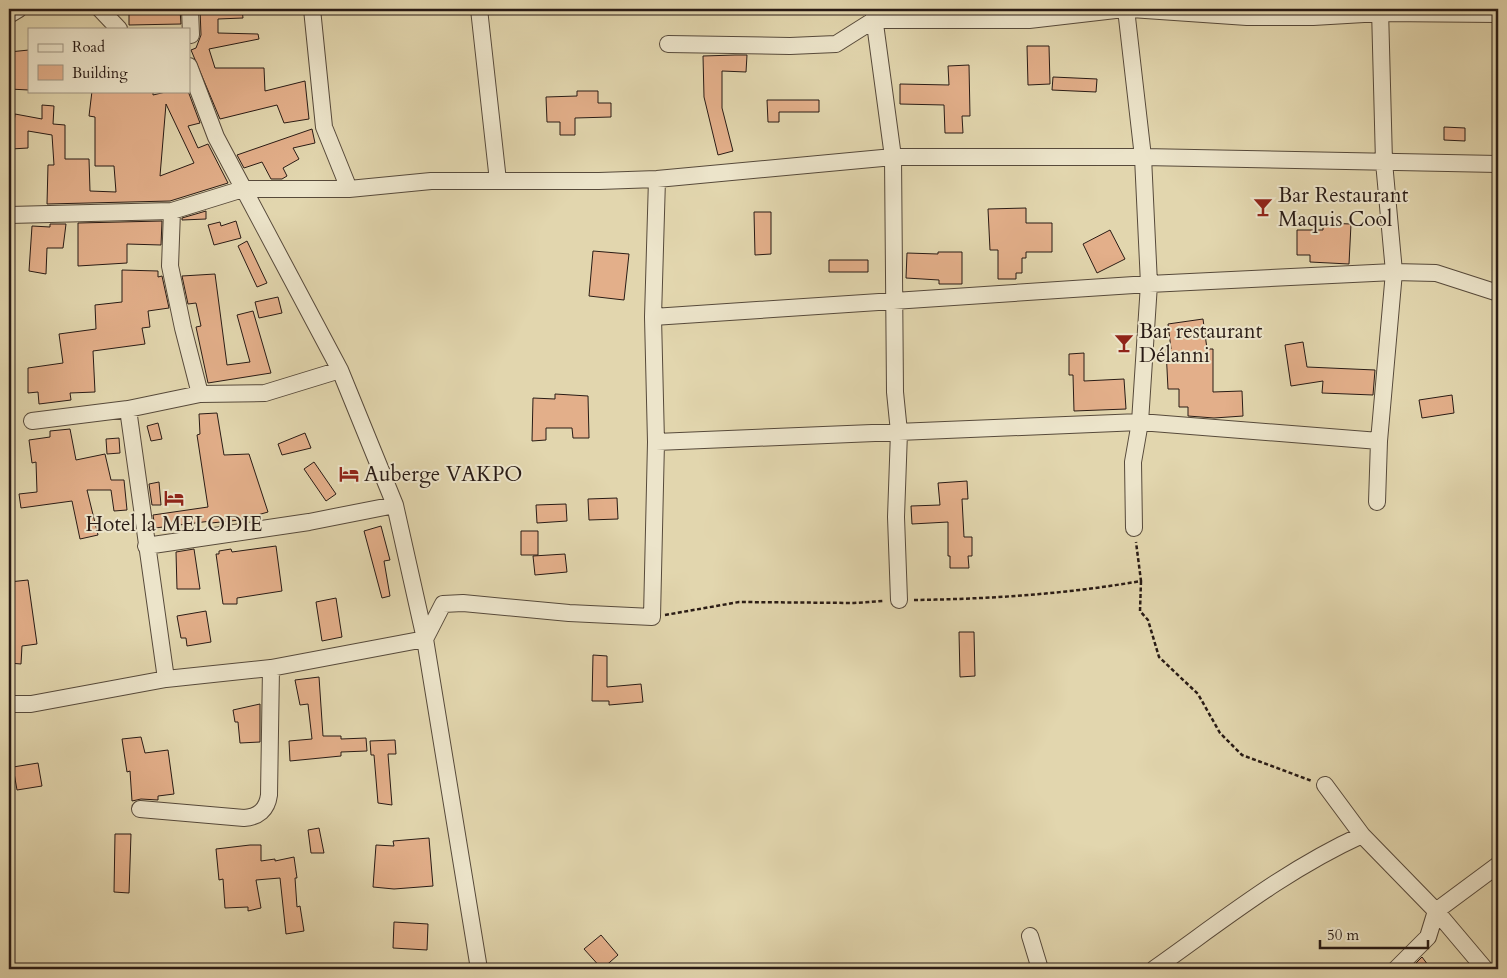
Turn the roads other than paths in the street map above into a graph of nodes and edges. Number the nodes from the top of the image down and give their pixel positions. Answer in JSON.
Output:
{"nodes":[{"id":1,"x":18,"y":9,"type":"edge"},
{"id":2,"x":100,"y":9,"type":"edge"},
{"id":3,"x":190,"y":9,"type":"edge"},
{"id":4,"x":312,"y":9,"type":"edge"},
{"id":5,"x":479,"y":9,"type":"edge"},
{"id":6,"x":1125,"y":9,"type":"edge"},
{"id":7,"x":1131,"y":9,"type":"edge"},
{"id":8,"x":1380,"y":11,"type":"edge"},
{"id":9,"x":874,"y":14,"type":"edge"},
{"id":10,"x":1498,"y":14,"type":"edge"},
{"id":11,"x":9,"y":15,"type":"edge"},
{"id":12,"x":118,"y":28,"type":"edge"},
{"id":13,"x":190,"y":40,"type":"edge"},
{"id":14,"x":668,"y":44,"type":"dead end"},
{"id":15,"x":190,"y":69,"type":"edge"},
{"id":16,"x":893,"y":157,"type":"junction"},
{"id":17,"x":1143,"y":157,"type":"junction"},
{"id":18,"x":1384,"y":162,"type":"junction"},
{"id":19,"x":1498,"y":164,"type":"edge"},
{"id":20,"x":657,"y":179,"type":"junction"},
{"id":21,"x":498,"y":181,"type":"junction"},
{"id":22,"x":243,"y":189,"type":"junction"},
{"id":23,"x":349,"y":189,"type":"junction"},
{"id":24,"x":172,"y":212,"type":"junction"},
{"id":25,"x":9,"y":215,"type":"edge"},
{"id":26,"x":1394,"y":272,"type":"junction"},
{"id":27,"x":1149,"y":284,"type":"junction"},
{"id":28,"x":1498,"y":293,"type":"edge"},
{"id":29,"x":894,"y":302,"type":"junction"},
{"id":30,"x":653,"y":317,"type":"junction"},
{"id":31,"x":340,"y":370,"type":"junction"},
{"id":32,"x":200,"y":394,"type":"junction"},
{"id":33,"x":128,"y":409,"type":"junction"},
{"id":34,"x":32,"y":421,"type":"dead end"},
{"id":35,"x":1140,"y":422,"type":"junction"},
{"id":36,"x":899,"y":432,"type":"junction"},
{"id":37,"x":1379,"y":441,"type":"junction"},
{"id":38,"x":656,"y":442,"type":"junction"},
{"id":39,"x":1377,"y":502,"type":"dead end"},
{"id":40,"x":396,"y":505,"type":"junction"},
{"id":41,"x":1134,"y":528,"type":"road end"},
{"id":42,"x":146,"y":546,"type":"junction"},
{"id":43,"x":899,"y":600,"type":"road end"},
{"id":44,"x":425,"y":638,"type":"junction"},
{"id":45,"x":271,"y":668,"type":"junction"},
{"id":46,"x":166,"y":680,"type":"junction"},
{"id":47,"x":9,"y":704,"type":"edge"},
{"id":48,"x":1325,"y":785,"type":"road end"},
{"id":49,"x":140,"y":809,"type":"dead end"},
{"id":50,"x":1362,"y":834,"type":"junction"},
{"id":51,"x":1498,"y":865,"type":"edge"},
{"id":52,"x":1436,"y":911,"type":"junction"},
{"id":53,"x":1030,"y":936,"type":"dead end"},
{"id":54,"x":478,"y":969,"type":"edge"},
{"id":55,"x":1040,"y":969,"type":"edge"},
{"id":56,"x":1154,"y":969,"type":"edge"},
{"id":57,"x":1396,"y":969,"type":"edge"},
{"id":58,"x":1485,"y":969,"type":"edge"}],
"edges":[{"from":1,"to":11,"type":"street"},
{"from":2,"to":12,"type":"street"},
{"from":3,"to":13,"type":"street"},
{"from":4,"to":23,"type":"street"},
{"from":5,"to":21,"type":"street"},
{"from":6,"to":9,"type":"street"},
{"from":6,"to":17,"type":"street"},
{"from":7,"to":8,"type":"street"},
{"from":8,"to":10,"type":"street"},
{"from":8,"to":18,"type":"street"},
{"from":9,"to":14,"type":"street"},
{"from":9,"to":16,"type":"street"},
{"from":15,"to":22,"type":"street"},
{"from":16,"to":17,"type":"street"},
{"from":16,"to":20,"type":"street"},
{"from":16,"to":29,"type":"street"},
{"from":17,"to":18,"type":"street"},
{"from":17,"to":27,"type":"street"},
{"from":18,"to":19,"type":"street"},
{"from":18,"to":26,"type":"street"},
{"from":20,"to":21,"type":"street"},
{"from":20,"to":30,"type":"street"},
{"from":21,"to":23,"type":"street"},
{"from":22,"to":23,"type":"street"},
{"from":22,"to":24,"type":"street"},
{"from":22,"to":31,"type":"street"},
{"from":24,"to":25,"type":"street"},
{"from":24,"to":32,"type":"street"},
{"from":26,"to":27,"type":"street"},
{"from":26,"to":28,"type":"street"},
{"from":26,"to":37,"type":"street"},
{"from":27,"to":29,"type":"street"},
{"from":27,"to":35,"type":"street"},
{"from":29,"to":30,"type":"street"},
{"from":29,"to":36,"type":"street"},
{"from":30,"to":38,"type":"street"},
{"from":31,"to":32,"type":"street"},
{"from":31,"to":40,"type":"street"},
{"from":32,"to":33,"type":"street"},
{"from":33,"to":34,"type":"street"},
{"from":33,"to":42,"type":"street"},
{"from":35,"to":36,"type":"street"},
{"from":35,"to":37,"type":"street"},
{"from":35,"to":41,"type":"street"},
{"from":36,"to":38,"type":"street"},
{"from":36,"to":43,"type":"street"},
{"from":37,"to":39,"type":"street"},
{"from":38,"to":44,"type":"street"},
{"from":40,"to":42,"type":"street"},
{"from":40,"to":44,"type":"street"},
{"from":42,"to":46,"type":"street"},
{"from":44,"to":45,"type":"street"},
{"from":44,"to":54,"type":"street"},
{"from":45,"to":46,"type":"street"},
{"from":45,"to":49,"type":"street"},
{"from":46,"to":47,"type":"street"},
{"from":48,"to":50,"type":"street"},
{"from":50,"to":52,"type":"street"},
{"from":50,"to":56,"type":"street"},
{"from":51,"to":52,"type":"street"},
{"from":52,"to":57,"type":"street"},
{"from":52,"to":58,"type":"street"},
{"from":53,"to":55,"type":"street"}]}
